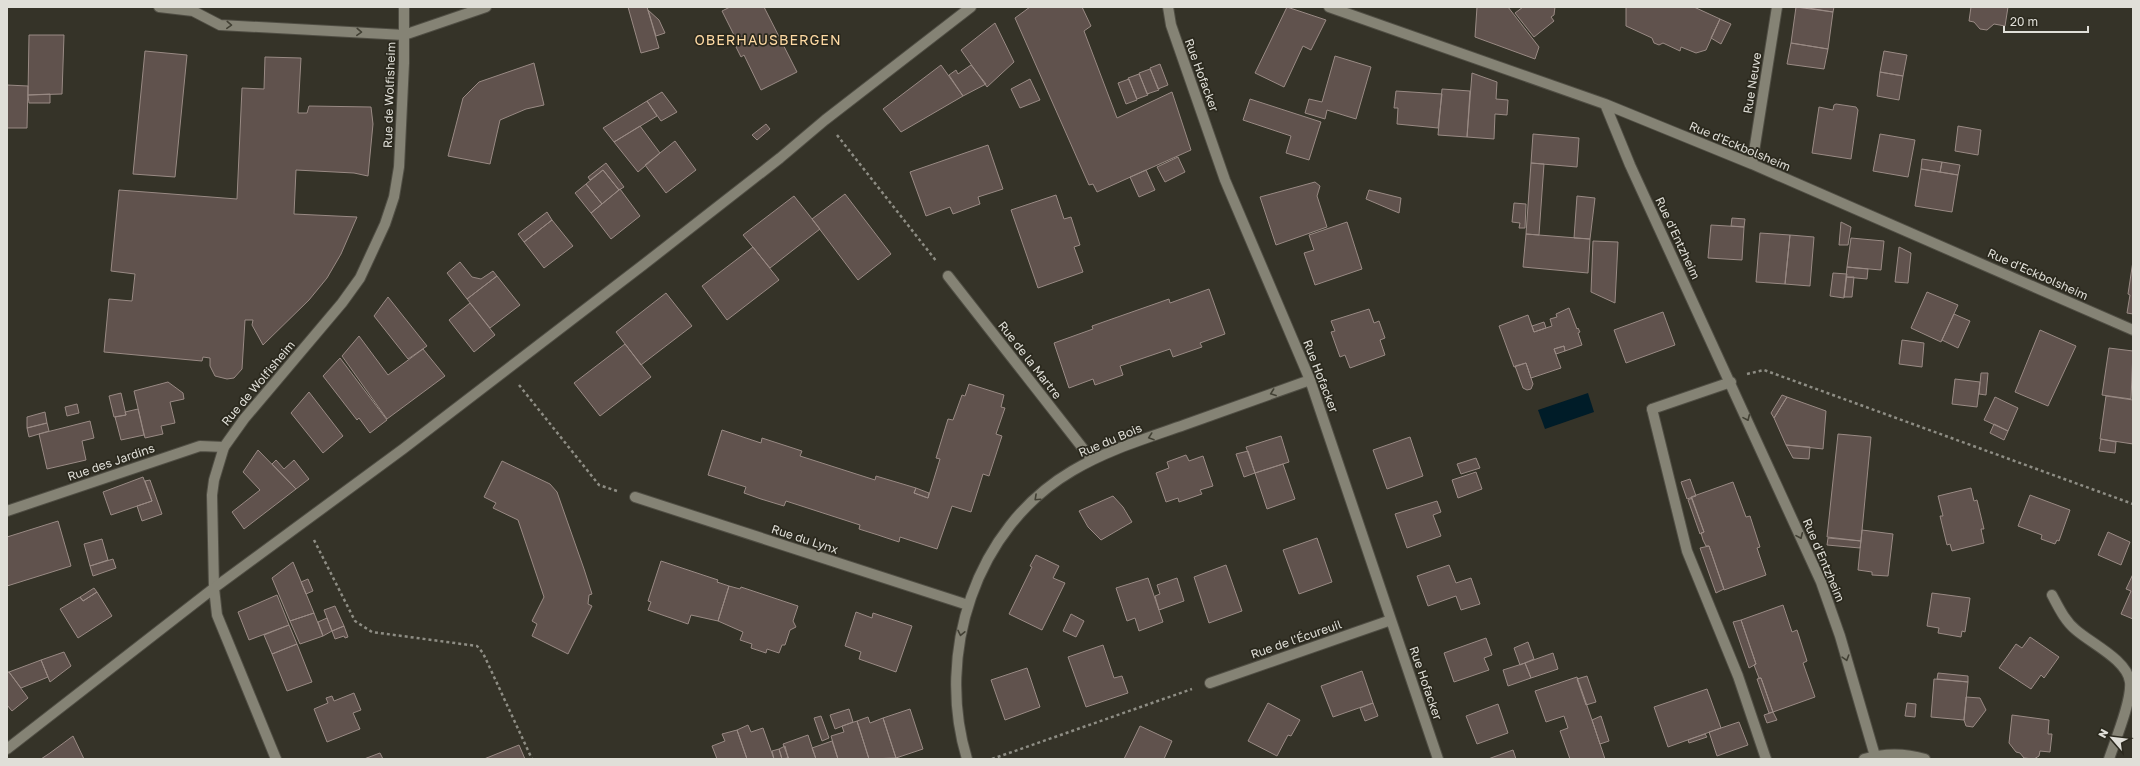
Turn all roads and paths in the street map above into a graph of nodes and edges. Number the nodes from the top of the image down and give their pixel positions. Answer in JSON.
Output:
{"nodes":[{"id":1,"x":159,"y":7,"type":"edge"},
{"id":2,"x":205,"y":7,"type":"edge"},
{"id":3,"x":404,"y":7,"type":"edge"},
{"id":4,"x":469,"y":7,"type":"edge"},
{"id":5,"x":484,"y":7,"type":"edge"},
{"id":6,"x":971,"y":7,"type":"edge"},
{"id":7,"x":1168,"y":7,"type":"edge"},
{"id":8,"x":1329,"y":7,"type":"edge"},
{"id":9,"x":1777,"y":7,"type":"edge"},
{"id":10,"x":193,"y":11,"type":"junction"},
{"id":11,"x":404,"y":35,"type":"junction"},
{"id":12,"x":1605,"y":104,"type":"junction"},
{"id":13,"x":825,"y":120,"type":"junction"},
{"id":14,"x":1752,"y":164,"type":"junction"},
{"id":15,"x":948,"y":276,"type":"joint"},
{"id":16,"x":2133,"y":330,"type":"edge"},
{"id":17,"x":507,"y":369,"type":"junction"},
{"id":18,"x":1310,"y":380,"type":"junction"},
{"id":19,"x":1731,"y":382,"type":"junction"},
{"id":20,"x":224,"y":447,"type":"junction"},
{"id":21,"x":1092,"y":460,"type":"junction"},
{"id":22,"x":635,"y":497,"type":"joint"},
{"id":23,"x":2133,"y":504,"type":"edge"},
{"id":24,"x":7,"y":510,"type":"edge"},
{"id":25,"x":305,"y":522,"type":"junction"},
{"id":26,"x":214,"y":588,"type":"junction"},
{"id":27,"x":2052,"y":595,"type":"dead end"},
{"id":28,"x":968,"y":605,"type":"junction"},
{"id":29,"x":1391,"y":620,"type":"junction"},
{"id":30,"x":1210,"y":683,"type":"joint"},
{"id":31,"x":2131,"y":683,"type":"edge"},
{"id":32,"x":7,"y":749,"type":"edge"},
{"id":33,"x":1875,"y":756,"type":"junction"},
{"id":34,"x":276,"y":759,"type":"edge"},
{"id":35,"x":532,"y":759,"type":"edge"},
{"id":36,"x":967,"y":759,"type":"edge"},
{"id":37,"x":992,"y":759,"type":"edge"},
{"id":38,"x":1438,"y":759,"type":"edge"},
{"id":39,"x":1766,"y":759,"type":"edge"},
{"id":40,"x":1864,"y":759,"type":"edge"},
{"id":41,"x":1924,"y":759,"type":"edge"},
{"id":42,"x":2109,"y":759,"type":"edge"}],
"edges":[{"from":1,"to":10,"type":"street"},
{"from":2,"to":10,"type":"street"},
{"from":3,"to":11,"type":"street","name":"Rue de Wolfisheim"},
{"from":4,"to":5,"type":"street"},
{"from":5,"to":11,"type":"street"},
{"from":6,"to":13,"type":"street"},
{"from":7,"to":18,"type":"street","name":"Rue Hofacker"},
{"from":8,"to":12,"type":"street","name":"Rue d'Eckbolsheim"},
{"from":9,"to":14,"type":"street","name":"Rue Neuve"},
{"from":10,"to":11,"type":"street","one_way":true},
{"from":11,"to":20,"type":"street","name":"Rue de Wolfisheim"},
{"from":12,"to":14,"type":"street","name":"Rue d'Eckbolsheim"},
{"from":12,"to":19,"type":"street","name":"Rue d'Entzheim"},
{"from":13,"to":15,"type":"path"},
{"from":13,"to":17,"type":"street"},
{"from":14,"to":16,"type":"street","name":"Rue d'Eckbolsheim"},
{"from":15,"to":21,"type":"street","name":"Rue de la Martre"},
{"from":17,"to":22,"type":"path"},
{"from":17,"to":25,"type":"street"},
{"from":18,"to":21,"type":"street","name":"Rue du Bois","one_way":true},
{"from":18,"to":29,"type":"street","name":"Rue Hofacker"},
{"from":19,"to":23,"type":"path"},
{"from":19,"to":33,"type":"street","name":"Rue d'Entzheim","one_way":true},
{"from":19,"to":39,"type":"street"},
{"from":20,"to":24,"type":"street","name":"Rue des Jardins"},
{"from":20,"to":26,"type":"street","name":"Rue de Wolfisheim"},
{"from":21,"to":28,"type":"street","name":"Rue du Bois","one_way":true},
{"from":22,"to":28,"type":"street","name":"Rue du Lynx"},
{"from":25,"to":26,"type":"street"},
{"from":25,"to":35,"type":"path"},
{"from":26,"to":32,"type":"street"},
{"from":26,"to":34,"type":"street","name":"Rue de Wolfisheim"},
{"from":27,"to":31,"type":"street"},
{"from":28,"to":36,"type":"street","name":"Rue du Bois","one_way":true},
{"from":29,"to":30,"type":"street","name":"Rue de l'Écureuil"},
{"from":29,"to":38,"type":"street","name":"Rue Hofacker"},
{"from":30,"to":37,"type":"path"},
{"from":31,"to":42,"type":"street"},
{"from":33,"to":40,"type":"street"},
{"from":33,"to":41,"type":"street"}]}
